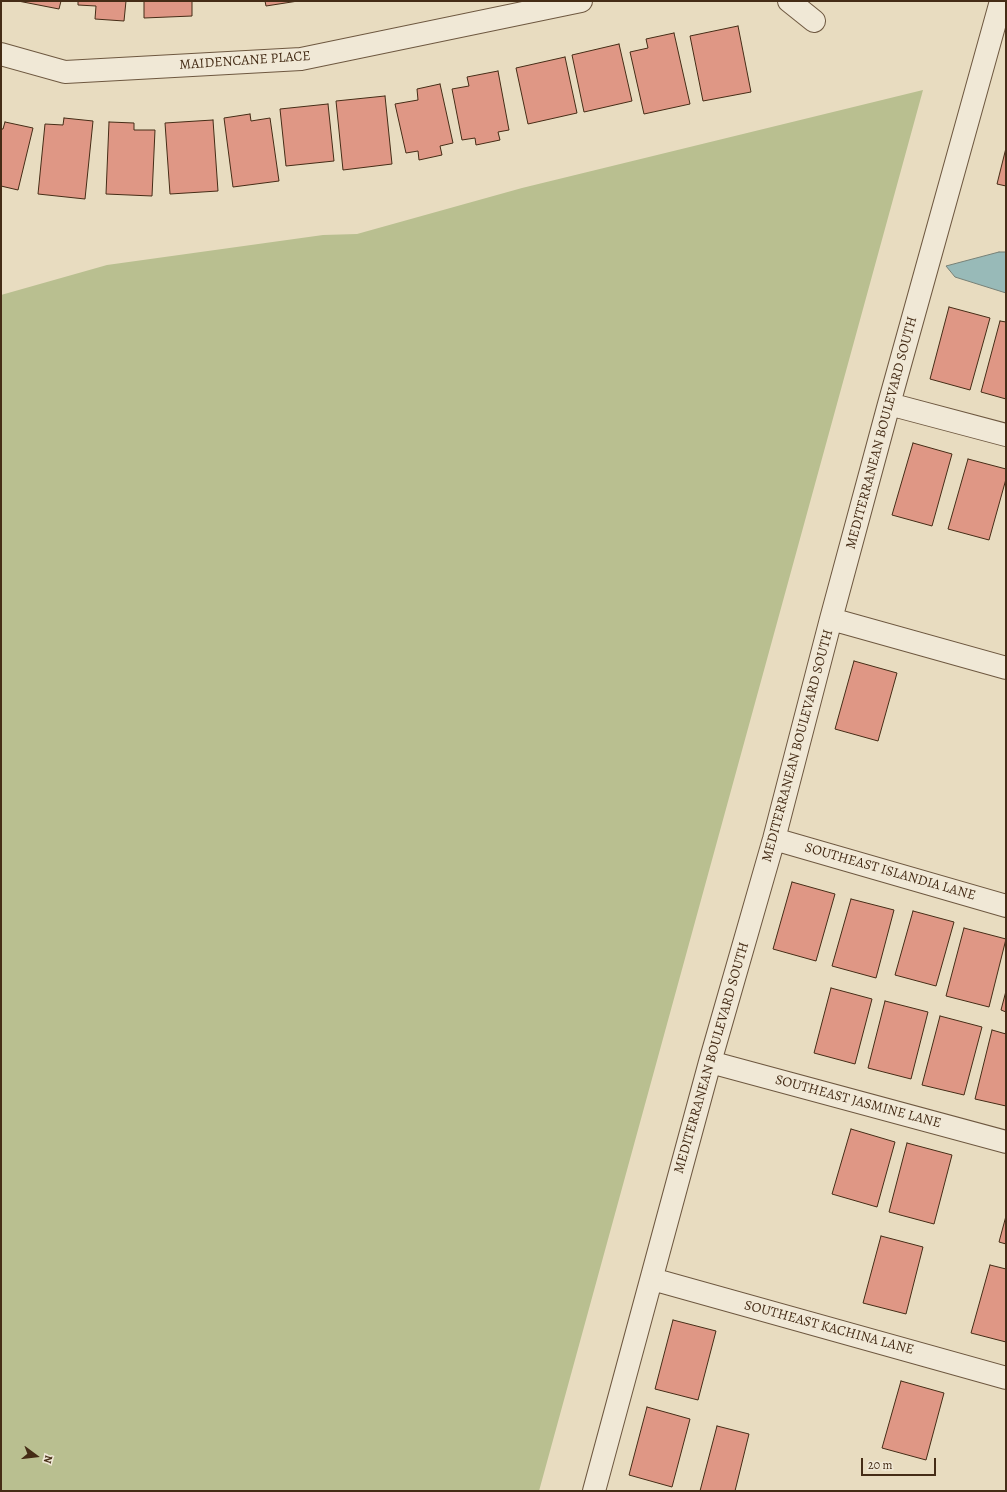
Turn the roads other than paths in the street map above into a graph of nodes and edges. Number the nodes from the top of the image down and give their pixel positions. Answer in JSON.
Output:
{"nodes":[{"id":1,"x":581,"y":1,"type":"edge"},
{"id":2,"x":789,"y":1,"type":"edge"},
{"id":3,"x":1002,"y":4,"type":"edge"},
{"id":4,"x":814,"y":21,"type":"dead end"},
{"id":5,"x":1,"y":54,"type":"edge"},
{"id":6,"x":889,"y":404,"type":"junction"},
{"id":7,"x":1006,"y":435,"type":"edge"},
{"id":8,"x":831,"y":619,"type":"junction"},
{"id":9,"x":1006,"y":668,"type":"edge"},
{"id":10,"x":774,"y":839,"type":"junction"},
{"id":11,"x":1006,"y":906,"type":"edge"},
{"id":12,"x":710,"y":1062,"type":"junction"},
{"id":13,"x":1006,"y":1142,"type":"edge"},
{"id":14,"x":652,"y":1279,"type":"junction"},
{"id":15,"x":1006,"y":1378,"type":"edge"},
{"id":16,"x":594,"y":1491,"type":"edge"}],
"edges":[{"from":1,"to":5,"type":"street","name":"MAIDENCANE PLACE"},
{"from":2,"to":4,"type":"street"},
{"from":3,"to":6,"type":"street","name":"MEDITERRANEAN BOULEVARD SOUTH"},
{"from":6,"to":7,"type":"street"},
{"from":6,"to":8,"type":"street","name":"MEDITERRANEAN BOULEVARD SOUTH"},
{"from":8,"to":9,"type":"street"},
{"from":8,"to":10,"type":"street","name":"MEDITERRANEAN BOULEVARD SOUTH"},
{"from":10,"to":11,"type":"street","name":"SOUTHEAST ISLANDIA LANE"},
{"from":10,"to":12,"type":"street","name":"MEDITERRANEAN BOULEVARD SOUTH"},
{"from":12,"to":13,"type":"street","name":"SOUTHEAST JASMINE LANE"},
{"from":12,"to":14,"type":"street","name":"MEDITERRANEAN BOULEVARD SOUTH"},
{"from":14,"to":15,"type":"street","name":"SOUTHEAST KACHINA LANE"},
{"from":14,"to":16,"type":"street","name":"MEDITERRANEAN BOULEVARD SOUTH"}]}
